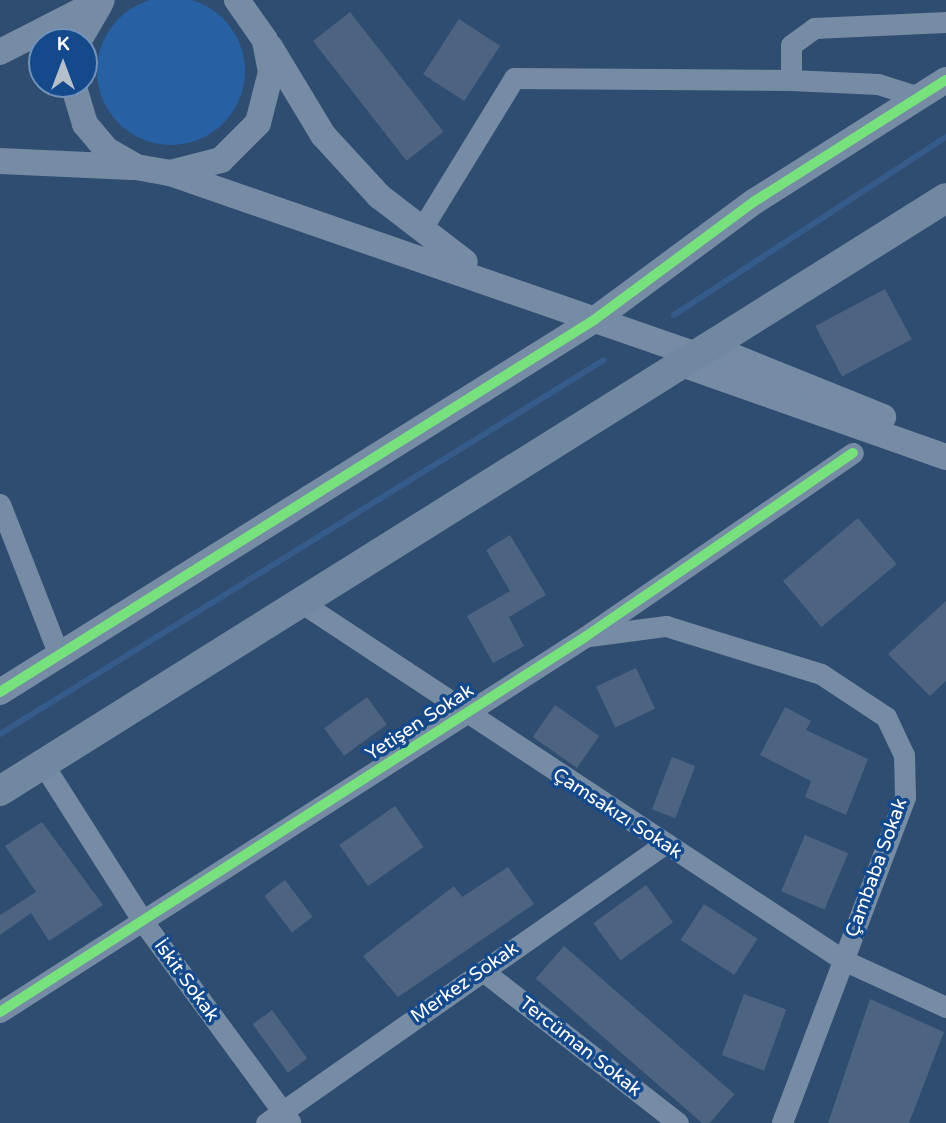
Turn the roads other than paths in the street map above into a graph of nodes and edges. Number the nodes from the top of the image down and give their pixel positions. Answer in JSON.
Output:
{"nodes":[{"id":1,"x":103,"y":0,"type":"edge"},
{"id":2,"x":244,"y":4,"type":"edge"},
{"id":3,"x":946,"y":22,"type":"edge"},
{"id":4,"x":86,"y":28,"type":"edge"},
{"id":5,"x":265,"y":40,"type":"junction"},
{"id":6,"x":0,"y":52,"type":"edge"},
{"id":7,"x":791,"y":80,"type":"junction"},
{"id":8,"x":946,"y":80,"type":"edge"},
{"id":9,"x":919,"y":97,"type":"junction"},
{"id":10,"x":77,"y":98,"type":"edge"},
{"id":11,"x":0,"y":161,"type":"edge"},
{"id":12,"x":139,"y":167,"type":"junction"},
{"id":13,"x":170,"y":173,"type":"junction"},
{"id":14,"x":946,"y":198,"type":"edge"},
{"id":15,"x":421,"y":230,"type":"junction"},
{"id":16,"x":486,"y":278,"type":"junction"},
{"id":17,"x":594,"y":320,"type":"junction"},
{"id":18,"x":693,"y":355,"type":"junction"},
{"id":19,"x":946,"y":442,"type":"edge"},
{"id":20,"x":853,"y":453,"type":"dead end"},
{"id":21,"x":946,"y":457,"type":"edge"},
{"id":22,"x":0,"y":504,"type":"edge"},
{"id":23,"x":299,"y":600,"type":"junction"},
{"id":24,"x":584,"y":637,"type":"junction"},
{"id":25,"x":60,"y":655,"type":"junction"},
{"id":26,"x":0,"y":692,"type":"edge"},
{"id":27,"x":464,"y":715,"type":"junction"},
{"id":28,"x":43,"y":764,"type":"junction"},
{"id":29,"x":0,"y":791,"type":"edge"},
{"id":30,"x":664,"y":844,"type":"junction"},
{"id":31,"x":144,"y":923,"type":"junction"},
{"id":32,"x":844,"y":960,"type":"junction"},
{"id":33,"x":483,"y":971,"type":"junction"},
{"id":34,"x":946,"y":1007,"type":"edge"},
{"id":35,"x":0,"y":1012,"type":"edge"},
{"id":36,"x":279,"y":1119,"type":"edge"},
{"id":37,"x":678,"y":1123,"type":"edge"},
{"id":38,"x":782,"y":1123,"type":"edge"}],
"edges":[{"from":1,"to":4,"type":"street"},
{"from":1,"to":6,"type":"street"},
{"from":2,"to":5,"type":"street"},
{"from":3,"to":7,"type":"street"},
{"from":5,"to":13,"type":"street"},
{"from":5,"to":15,"type":"street"},
{"from":7,"to":9,"type":"street"},
{"from":7,"to":15,"type":"street"},
{"from":8,"to":9,"type":"street"},
{"from":9,"to":17,"type":"street"},
{"from":10,"to":12,"type":"street"},
{"from":11,"to":12,"type":"street"},
{"from":12,"to":13,"type":"street"},
{"from":13,"to":16,"type":"street"},
{"from":14,"to":18,"type":"main road"},
{"from":15,"to":16,"type":"street"},
{"from":16,"to":17,"type":"street"},
{"from":17,"to":18,"type":"street"},
{"from":17,"to":25,"type":"street"},
{"from":18,"to":19,"type":"street"},
{"from":18,"to":21,"type":"street"},
{"from":18,"to":23,"type":"main road"},
{"from":20,"to":24,"type":"street","name":"Yetişen Sokak"},
{"from":22,"to":25,"type":"street"},
{"from":23,"to":27,"type":"street","name":"Çamsakızı Sokak"},
{"from":23,"to":28,"type":"main road"},
{"from":24,"to":27,"type":"street","name":"Yetişen Sokak"},
{"from":24,"to":32,"type":"street","name":"Çambaba Sokak"},
{"from":25,"to":26,"type":"street"},
{"from":27,"to":30,"type":"street","name":"Çamsakızı Sokak"},
{"from":27,"to":31,"type":"street","name":"Yetişen Sokak"},
{"from":28,"to":29,"type":"main road"},
{"from":28,"to":31,"type":"street","name":"İskit Sokak"},
{"from":30,"to":32,"type":"street","name":"Çamsakızı Sokak"},
{"from":30,"to":33,"type":"street","name":"Merkez Sokak"},
{"from":31,"to":35,"type":"street","name":"Yetişen Sokak"},
{"from":31,"to":36,"type":"street","name":"İskit Sokak"},
{"from":32,"to":34,"type":"street","name":"Çamsakızı Sokak"},
{"from":32,"to":38,"type":"street","name":"Çambaba Sokak"},
{"from":33,"to":36,"type":"street","name":"Merkez Sokak"},
{"from":33,"to":37,"type":"street","name":"Tercüman Sokak"}]}
